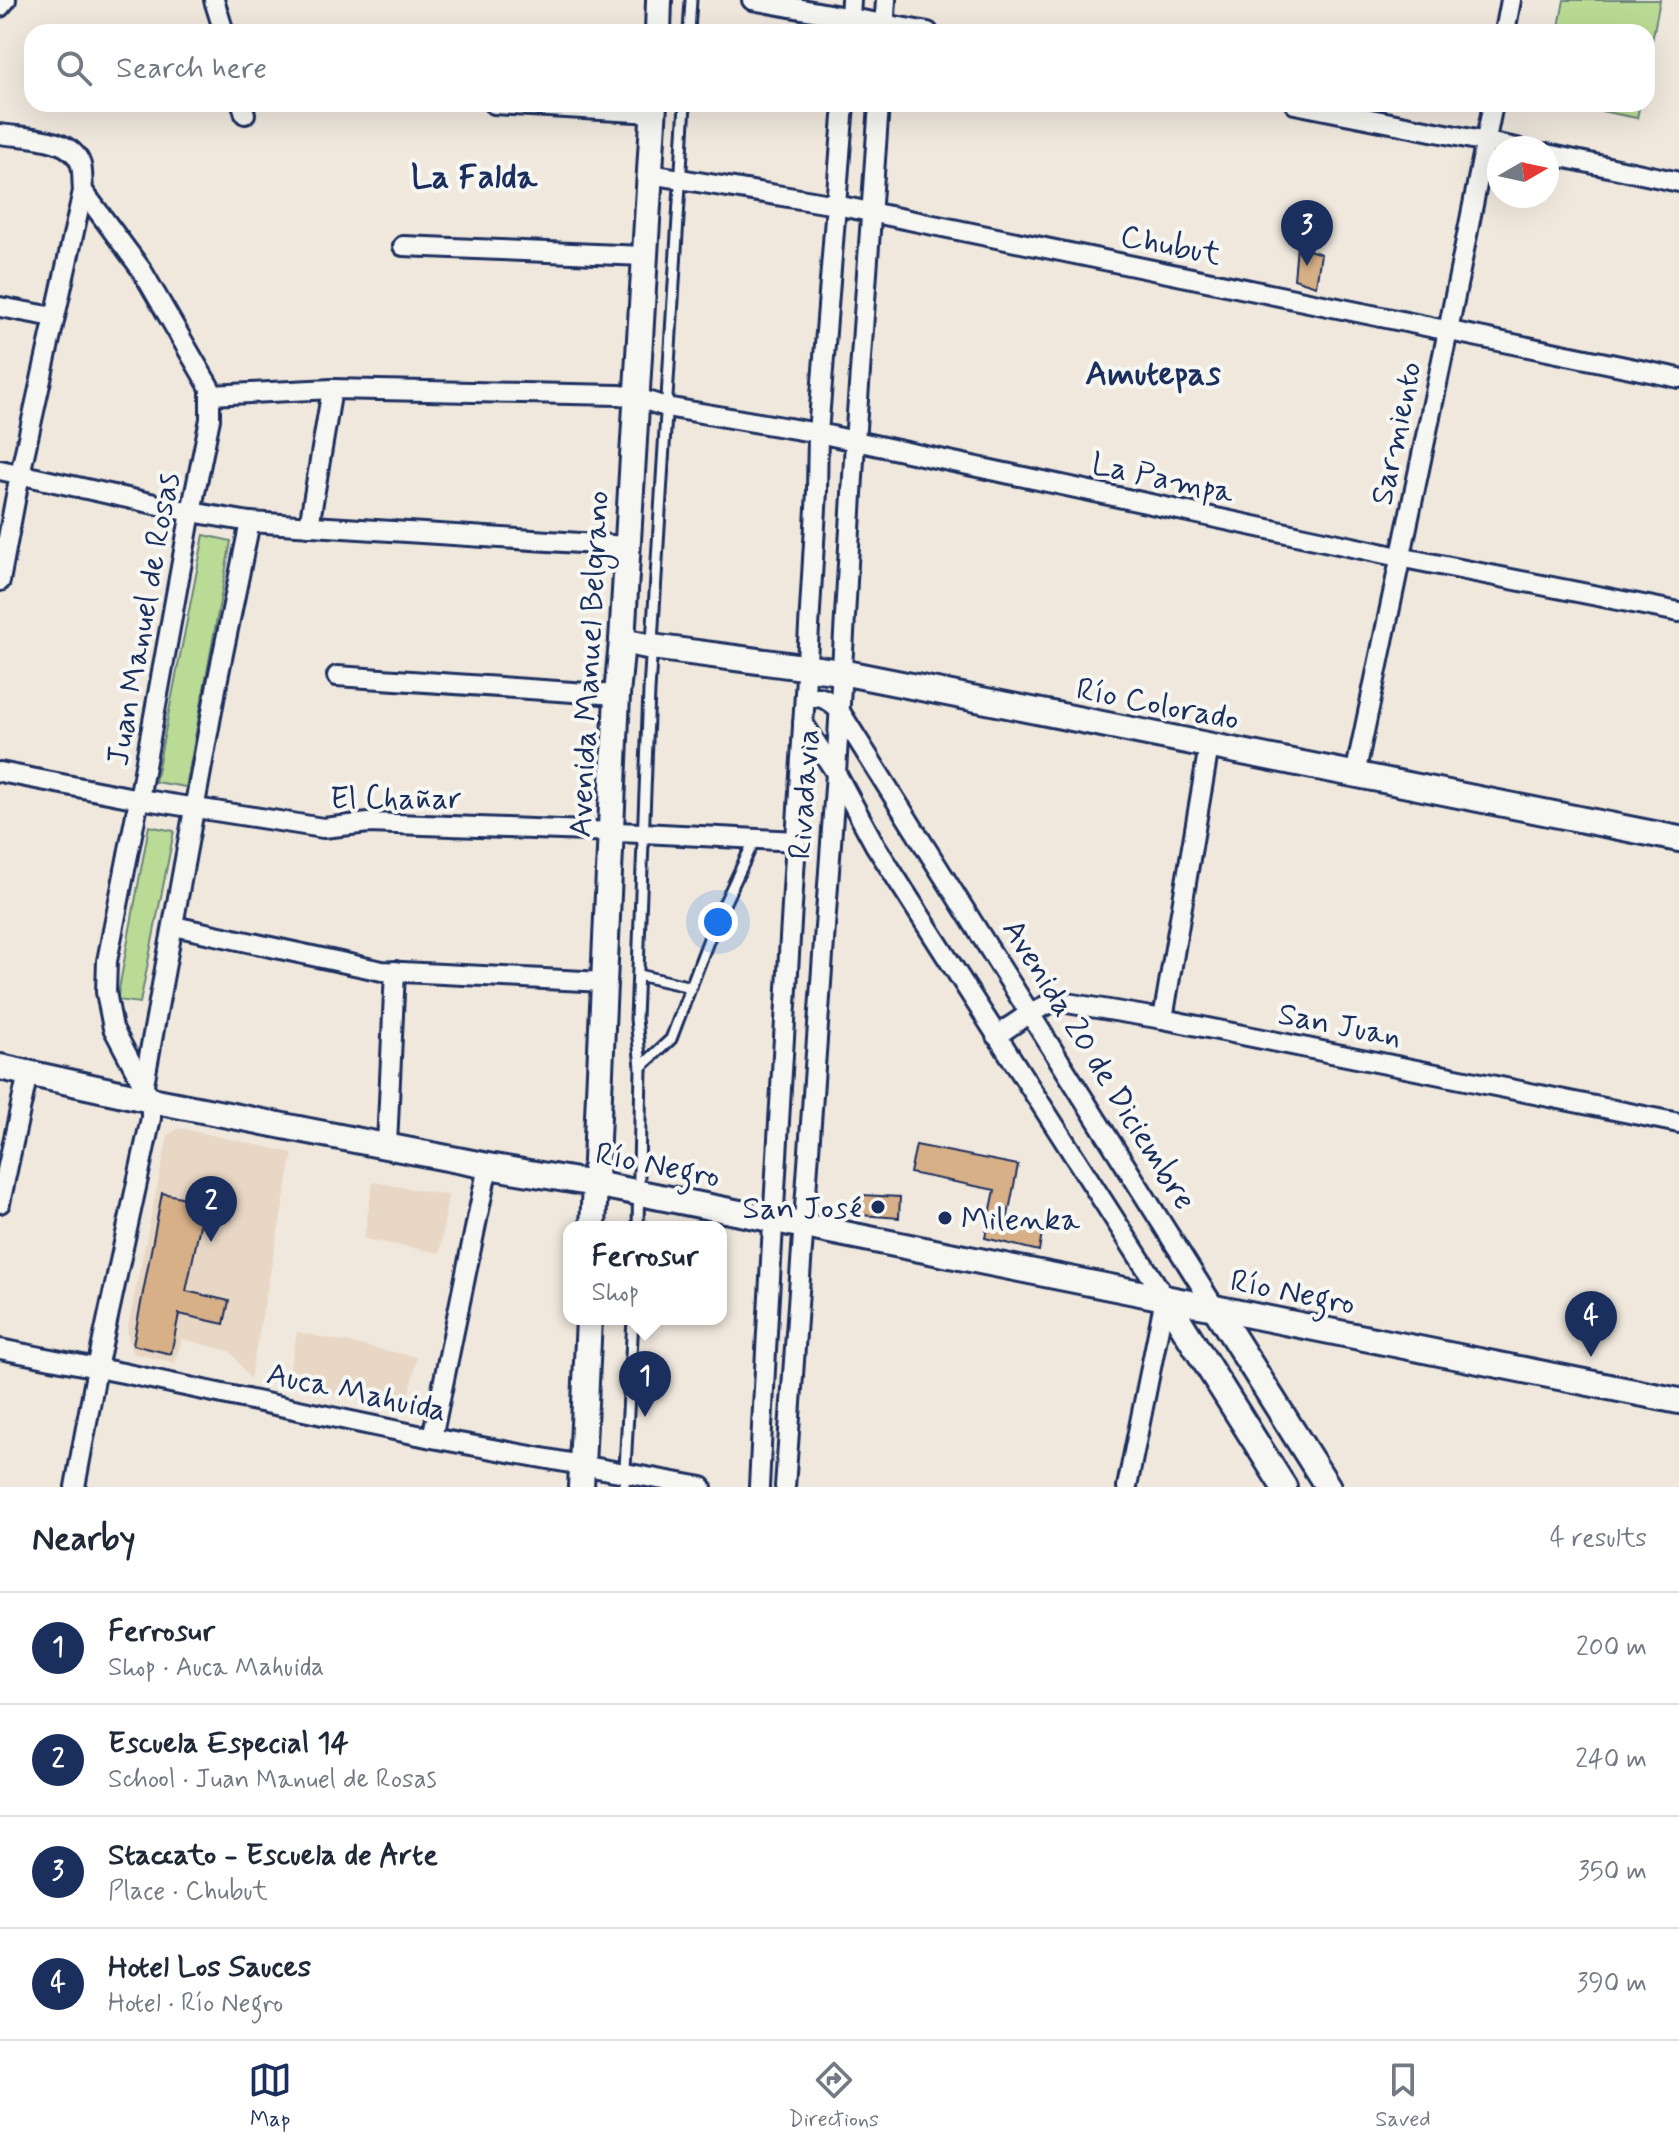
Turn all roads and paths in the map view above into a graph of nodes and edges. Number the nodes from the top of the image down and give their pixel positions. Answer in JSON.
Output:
{"nodes":[{"id":1,"x":6,"y":0,"type":"edge"},
{"id":2,"x":214,"y":0,"type":"edge"},
{"id":3,"x":659,"y":0,"type":"edge"},
{"id":4,"x":691,"y":0,"type":"edge"},
{"id":5,"x":752,"y":0,"type":"edge"},
{"id":6,"x":886,"y":0,"type":"edge"},
{"id":7,"x":1511,"y":0,"type":"edge"},
{"id":8,"x":0,"y":7,"type":"edge"},
{"id":9,"x":850,"y":16,"type":"edge"},
{"id":10,"x":222,"y":24,"type":"edge"},
{"id":11,"x":658,"y":24,"type":"edge"},
{"id":12,"x":690,"y":24,"type":"edge"},
{"id":13,"x":873,"y":24,"type":"edge"},
{"id":14,"x":884,"y":24,"type":"edge"},
{"id":15,"x":1506,"y":24,"type":"edge"},
{"id":16,"x":654,"y":112,"type":"edge"},
{"id":17,"x":684,"y":112,"type":"edge"},
{"id":18,"x":843,"y":112,"type":"edge"},
{"id":19,"x":878,"y":112,"type":"edge"},
{"id":20,"x":1335,"y":112,"type":"edge"},
{"id":21,"x":1492,"y":112,"type":"edge"},
{"id":22,"x":0,"y":134,"type":"edge"},
{"id":23,"x":1488,"y":136,"type":"edge"},
{"id":24,"x":1487,"y":142,"type":"joint"},
{"id":25,"x":1559,"y":157,"type":"edge"},
{"id":26,"x":650,"y":174,"type":"junction"},
{"id":27,"x":680,"y":177,"type":"junction"},
{"id":28,"x":1679,"y":182,"type":"edge"},
{"id":29,"x":83,"y":191,"type":"junction"},
{"id":30,"x":836,"y":205,"type":"junction"},
{"id":31,"x":872,"y":213,"type":"junction"},
{"id":32,"x":403,"y":246,"type":"dead end"},
{"id":33,"x":644,"y":256,"type":"junction"},
{"id":34,"x":0,"y":307,"type":"edge"},
{"id":35,"x":54,"y":317,"type":"junction"},
{"id":36,"x":1448,"y":331,"type":"junction"},
{"id":37,"x":1679,"y":378,"type":"edge"},
{"id":38,"x":332,"y":389,"type":"junction"},
{"id":39,"x":211,"y":395,"type":"junction"},
{"id":40,"x":635,"y":397,"type":"junction"},
{"id":41,"x":666,"y":407,"type":"junction"},
{"id":42,"x":818,"y":433,"type":"junction"},
{"id":43,"x":855,"y":442,"type":"junction"},
{"id":44,"x":0,"y":470,"type":"edge"},
{"id":45,"x":20,"y":474,"type":"junction"},
{"id":46,"x":191,"y":512,"type":"junction"},
{"id":47,"x":250,"y":522,"type":"junction"},
{"id":48,"x":309,"y":526,"type":"junction"},
{"id":49,"x":627,"y":546,"type":"junction"},
{"id":50,"x":1399,"y":557,"type":"junction"},
{"id":51,"x":0,"y":581,"type":"edge"},
{"id":52,"x":1679,"y":612,"type":"edge"},
{"id":53,"x":622,"y":641,"type":"junction"},
{"id":54,"x":652,"y":647,"type":"junction"},
{"id":55,"x":807,"y":668,"type":"junction"},
{"id":56,"x":841,"y":672,"type":"junction"},
{"id":57,"x":337,"y":676,"type":"dead end"},
{"id":58,"x":617,"y":695,"type":"junction"},
{"id":59,"x":805,"y":701,"type":"junction"},
{"id":60,"x":839,"y":710,"type":"junction"},
{"id":61,"x":803,"y":723,"type":"junction"},
{"id":62,"x":1209,"y":746,"type":"junction"},
{"id":63,"x":0,"y":772,"type":"edge"},
{"id":64,"x":836,"y":773,"type":"junction"},
{"id":65,"x":1355,"y":775,"type":"junction"},
{"id":66,"x":139,"y":799,"type":"junction"},
{"id":67,"x":194,"y":808,"type":"junction"},
{"id":68,"x":611,"y":832,"type":"junction"},
{"id":69,"x":643,"y":833,"type":"junction"},
{"id":70,"x":755,"y":839,"type":"junction"},
{"id":71,"x":1679,"y":839,"type":"edge"},
{"id":72,"x":797,"y":841,"type":"junction"},
{"id":73,"x":174,"y":926,"type":"junction"},
{"id":74,"x":395,"y":971,"type":"junction"},
{"id":75,"x":638,"y":975,"type":"junction"},
{"id":76,"x":604,"y":982,"type":"junction"},
{"id":77,"x":691,"y":987,"type":"junction"},
{"id":78,"x":1030,"y":1013,"type":"junction"},
{"id":79,"x":1163,"y":1019,"type":"junction"},
{"id":80,"x":996,"y":1036,"type":"junction"},
{"id":81,"x":0,"y":1067,"type":"edge"},
{"id":82,"x":641,"y":1067,"type":"junction"},
{"id":83,"x":28,"y":1073,"type":"junction"},
{"id":84,"x":148,"y":1092,"type":"junction"},
{"id":85,"x":1679,"y":1123,"type":"edge"},
{"id":86,"x":387,"y":1145,"type":"junction"},
{"id":87,"x":488,"y":1166,"type":"junction"},
{"id":88,"x":595,"y":1184,"type":"junction"},
{"id":89,"x":640,"y":1193,"type":"junction"},
{"id":90,"x":0,"y":1203,"type":"edge"},
{"id":91,"x":772,"y":1219,"type":"junction"},
{"id":92,"x":593,"y":1221,"type":"edge"},
{"id":93,"x":638,"y":1221,"type":"edge"},
{"id":94,"x":803,"y":1226,"type":"junction"},
{"id":95,"x":1165,"y":1298,"type":"junction"},
{"id":96,"x":1215,"y":1308,"type":"junction"},
{"id":97,"x":589,"y":1325,"type":"edge"},
{"id":98,"x":633,"y":1325,"type":"edge"},
{"id":99,"x":0,"y":1349,"type":"edge"},
{"id":100,"x":97,"y":1368,"type":"junction"},
{"id":101,"x":1679,"y":1401,"type":"edge"},
{"id":102,"x":432,"y":1438,"type":"junction"},
{"id":103,"x":582,"y":1476,"type":"edge"},
{"id":104,"x":625,"y":1479,"type":"edge"},
{"id":105,"x":75,"y":1487,"type":"edge"},
{"id":106,"x":702,"y":1487,"type":"edge"},
{"id":107,"x":759,"y":1487,"type":"edge"},
{"id":108,"x":785,"y":1487,"type":"edge"},
{"id":109,"x":1127,"y":1487,"type":"edge"},
{"id":110,"x":1284,"y":1487,"type":"edge"},
{"id":111,"x":1328,"y":1487,"type":"edge"}],
"edges":[{"from":1,"to":8,"type":"street"},
{"from":2,"to":10,"type":"street"},
{"from":3,"to":11,"type":"street"},
{"from":4,"to":12,"type":"lane"},
{"from":5,"to":9,"type":"street"},
{"from":6,"to":14,"type":"street"},
{"from":7,"to":15,"type":"street"},
{"from":9,"to":13,"type":"street"},
{"from":16,"to":26,"type":"street","name":"Avenida Manuel Belgrano"},
{"from":17,"to":27,"type":"lane"},
{"from":18,"to":30,"type":"street","name":"Rivadavia"},
{"from":19,"to":31,"type":"street","name":"Rivadavia"},
{"from":20,"to":24,"type":"street"},
{"from":21,"to":23,"type":"street","name":"Sarmiento"},
{"from":22,"to":29,"type":"street"},
{"from":24,"to":36,"type":"street","name":"Sarmiento"},
{"from":25,"to":28,"type":"street"},
{"from":26,"to":27,"type":"street","name":"Chubut"},
{"from":26,"to":33,"type":"street","name":"Avenida Manuel Belgrano"},
{"from":27,"to":30,"type":"street","name":"Chubut"},
{"from":27,"to":41,"type":"lane"},
{"from":29,"to":35,"type":"street"},
{"from":29,"to":39,"type":"street"},
{"from":30,"to":31,"type":"street","name":"Chubut"},
{"from":30,"to":42,"type":"street","name":"Rivadavia"},
{"from":31,"to":36,"type":"street","name":"Chubut"},
{"from":31,"to":43,"type":"street","name":"Rivadavia"},
{"from":32,"to":33,"type":"street"},
{"from":33,"to":40,"type":"street","name":"Avenida Manuel Belgrano"},
{"from":34,"to":35,"type":"street"},
{"from":35,"to":45,"type":"street"},
{"from":36,"to":37,"type":"street","name":"Chubut"},
{"from":36,"to":50,"type":"street","name":"Sarmiento"},
{"from":38,"to":39,"type":"street","name":"La Pampa"},
{"from":38,"to":40,"type":"street","name":"La Pampa"},
{"from":38,"to":48,"type":"street"},
{"from":39,"to":46,"type":"street","name":"Juan Manuel de Rosas"},
{"from":40,"to":41,"type":"street","name":"La Pampa"},
{"from":40,"to":49,"type":"street","name":"Avenida Manuel Belgrano"},
{"from":41,"to":42,"type":"street","name":"La Pampa"},
{"from":41,"to":54,"type":"lane"},
{"from":42,"to":43,"type":"street","name":"La Pampa"},
{"from":42,"to":55,"type":"street","name":"Rivadavia"},
{"from":43,"to":50,"type":"street","name":"La Pampa"},
{"from":43,"to":56,"type":"street","name":"Rivadavia"},
{"from":44,"to":45,"type":"street"},
{"from":45,"to":46,"type":"street"},
{"from":45,"to":51,"type":"street"},
{"from":46,"to":47,"type":"street"},
{"from":46,"to":66,"type":"street","name":"Juan Manuel de Rosas"},
{"from":47,"to":48,"type":"street"},
{"from":47,"to":67,"type":"street"},
{"from":48,"to":49,"type":"street"},
{"from":49,"to":53,"type":"street","name":"Avenida Manuel Belgrano"},
{"from":50,"to":52,"type":"street","name":"La Pampa"},
{"from":50,"to":65,"type":"street","name":"Sarmiento"},
{"from":53,"to":54,"type":"street","name":"Río Colorado"},
{"from":53,"to":58,"type":"street","name":"Avenida Manuel Belgrano"},
{"from":54,"to":55,"type":"street","name":"Río Colorado"},
{"from":54,"to":69,"type":"lane"},
{"from":55,"to":56,"type":"street","name":"Río Colorado"},
{"from":55,"to":59,"type":"street","name":"Rivadavia"},
{"from":56,"to":60,"type":"street","name":"Rivadavia"},
{"from":56,"to":62,"type":"street","name":"Río Colorado"},
{"from":57,"to":58,"type":"street"},
{"from":58,"to":68,"type":"street","name":"Avenida Manuel Belgrano"},
{"from":59,"to":60,"type":"street"},
{"from":59,"to":61,"type":"street","name":"Rivadavia"},
{"from":60,"to":64,"type":"street","name":"Rivadavia"},
{"from":60,"to":78,"type":"street","name":"Avenida 20 de Diciembre"},
{"from":61,"to":64,"type":"street"},
{"from":61,"to":72,"type":"street","name":"Rivadavia"},
{"from":62,"to":65,"type":"street","name":"Río Colorado"},
{"from":62,"to":79,"type":"street"},
{"from":63,"to":66,"type":"street","name":"El Chañar"},
{"from":64,"to":80,"type":"street"},
{"from":64,"to":94,"type":"street","name":"Rivadavia"},
{"from":65,"to":71,"type":"street","name":"Río Colorado"},
{"from":66,"to":67,"type":"street","name":"El Chañar"},
{"from":66,"to":84,"type":"street","name":"Juan Manuel de Rosas"},
{"from":67,"to":68,"type":"street","name":"El Chañar"},
{"from":67,"to":73,"type":"street"},
{"from":68,"to":69,"type":"street","name":"El Chañar"},
{"from":68,"to":76,"type":"street","name":"Avenida Manuel Belgrano"},
{"from":69,"to":70,"type":"street","name":"El Chañar"},
{"from":69,"to":75,"type":"lane"},
{"from":70,"to":72,"type":"street","name":"El Chañar"},
{"from":70,"to":77,"type":"lane"},
{"from":72,"to":91,"type":"street","name":"Rivadavia"},
{"from":73,"to":74,"type":"street"},
{"from":73,"to":84,"type":"street"},
{"from":74,"to":76,"type":"street"},
{"from":74,"to":86,"type":"street"},
{"from":75,"to":77,"type":"lane"},
{"from":75,"to":82,"type":"lane"},
{"from":76,"to":88,"type":"street","name":"Avenida Manuel Belgrano"},
{"from":77,"to":82,"type":"lane"},
{"from":78,"to":79,"type":"street","name":"San Juan"},
{"from":78,"to":80,"type":"street","name":"San Juan"},
{"from":78,"to":96,"type":"street","name":"Avenida 20 de Diciembre"},
{"from":79,"to":85,"type":"street","name":"San Juan"},
{"from":80,"to":95,"type":"street"},
{"from":81,"to":83,"type":"street","name":"Río Negro"},
{"from":82,"to":89,"type":"lane"},
{"from":83,"to":84,"type":"street","name":"Río Negro"},
{"from":83,"to":90,"type":"street"},
{"from":84,"to":86,"type":"street","name":"Río Negro"},
{"from":84,"to":100,"type":"street"},
{"from":86,"to":87,"type":"street","name":"Río Negro"},
{"from":87,"to":88,"type":"street","name":"Río Negro"},
{"from":87,"to":102,"type":"street"},
{"from":88,"to":89,"type":"street","name":"Río Negro"},
{"from":88,"to":92,"type":"street","name":"Avenida Manuel Belgrano"},
{"from":89,"to":91,"type":"street","name":"Río Negro"},
{"from":89,"to":93,"type":"lane"},
{"from":91,"to":94,"type":"street","name":"Río Negro"},
{"from":91,"to":107,"type":"street","name":"Rivadavia"},
{"from":94,"to":95,"type":"street","name":"Río Negro"},
{"from":94,"to":108,"type":"street","name":"Rivadavia"},
{"from":95,"to":96,"type":"street","name":"Río Negro"},
{"from":95,"to":109,"type":"street"},
{"from":95,"to":110,"type":"street"},
{"from":96,"to":101,"type":"street","name":"Río Negro"},
{"from":96,"to":111,"type":"street","name":"Avenida 20 de Diciembre"},
{"from":97,"to":103,"type":"street"},
{"from":98,"to":104,"type":"lane"},
{"from":99,"to":100,"type":"street","name":"Auca Mahuida"},
{"from":100,"to":102,"type":"street","name":"Auca Mahuida"},
{"from":100,"to":105,"type":"street"},
{"from":102,"to":103,"type":"street","name":"Auca Mahuida"},
{"from":103,"to":104,"type":"street","name":"Auca Mahuida"},
{"from":104,"to":106,"type":"street","name":"Auca Mahuida"}]}
